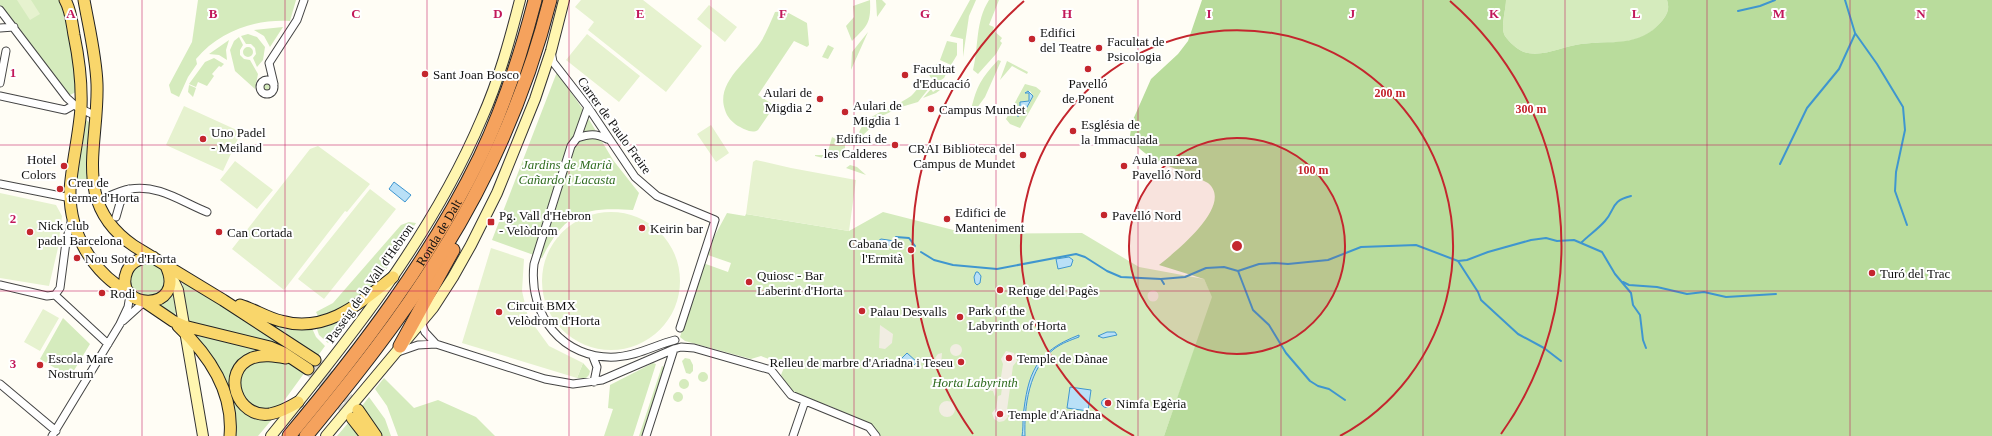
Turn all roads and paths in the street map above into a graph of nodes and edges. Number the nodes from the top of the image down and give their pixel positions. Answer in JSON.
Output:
{"nodes":[{"id":1,"x":65,"y":0,"type":"edge"},
{"id":2,"x":84,"y":0,"type":"edge"},
{"id":3,"x":304,"y":0,"type":"edge"},
{"id":4,"x":520,"y":0,"type":"edge"},
{"id":5,"x":535,"y":0,"type":"edge"},
{"id":6,"x":550,"y":0,"type":"edge"},
{"id":7,"x":564,"y":0,"type":"edge"},
{"id":8,"x":0,"y":10,"type":"edge"},
{"id":9,"x":14,"y":27,"type":"junction"},
{"id":10,"x":0,"y":28,"type":"edge"},
{"id":11,"x":6,"y":51,"type":"dead end"},
{"id":12,"x":550,"y":51,"type":"junction"},
{"id":13,"x":269,"y":62,"type":"junction"},
{"id":14,"x":260,"y":82,"type":"junction"},
{"id":15,"x":0,"y":83,"type":"edge"},
{"id":16,"x":274,"y":84,"type":"junction"},
{"id":17,"x":0,"y":96,"type":"edge"},
{"id":18,"x":77,"y":107,"type":"junction"},
{"id":19,"x":588,"y":107,"type":"junction"},
{"id":20,"x":96,"y":116,"type":"junction"},
{"id":21,"x":577,"y":138,"type":"junction"},
{"id":22,"x":608,"y":140,"type":"junction"},
{"id":23,"x":484,"y":177,"type":"junction"},
{"id":24,"x":0,"y":184,"type":"edge"},
{"id":25,"x":129,"y":189,"type":"junction"},
{"id":26,"x":71,"y":198,"type":"junction"},
{"id":27,"x":98,"y":201,"type":"junction"},
{"id":28,"x":207,"y":212,"type":"dead end"},
{"id":29,"x":116,"y":217,"type":"dead end"},
{"id":30,"x":72,"y":218,"type":"junction"},
{"id":31,"x":153,"y":257,"type":"junction"},
{"id":32,"x":166,"y":266,"type":"junction"},
{"id":33,"x":393,"y":277,"type":"junction"},
{"id":34,"x":0,"y":285,"type":"edge"},
{"id":35,"x":130,"y":294,"type":"junction"},
{"id":36,"x":55,"y":295,"type":"junction"},
{"id":37,"x":223,"y":300,"type":"junction"},
{"id":38,"x":144,"y":302,"type":"junction"},
{"id":39,"x":421,"y":322,"type":"junction"},
{"id":40,"x":120,"y":324,"type":"junction"},
{"id":41,"x":680,"y":328,"type":"dead end"},
{"id":42,"x":184,"y":329,"type":"junction"},
{"id":43,"x":675,"y":340,"type":"dead end"},
{"id":44,"x":108,"y":344,"type":"junction"},
{"id":45,"x":439,"y":344,"type":"junction"},
{"id":46,"x":674,"y":349,"type":"junction"},
{"id":47,"x":397,"y":350,"type":"junction"},
{"id":48,"x":593,"y":357,"type":"junction"},
{"id":49,"x":294,"y":359,"type":"junction"},
{"id":50,"x":594,"y":382,"type":"junction"},
{"id":51,"x":0,"y":384,"type":"edge"},
{"id":52,"x":805,"y":401,"type":"junction"},
{"id":53,"x":298,"y":402,"type":"junction"},
{"id":54,"x":54,"y":434,"type":"edge"},
{"id":55,"x":203,"y":436,"type":"edge"},
{"id":56,"x":230,"y":436,"type":"edge"},
{"id":57,"x":271,"y":436,"type":"edge"},
{"id":58,"x":289,"y":436,"type":"edge"},
{"id":59,"x":306,"y":436,"type":"edge"},
{"id":60,"x":326,"y":436,"type":"edge"},
{"id":61,"x":366,"y":436,"type":"edge"},
{"id":62,"x":376,"y":436,"type":"edge"},
{"id":63,"x":646,"y":436,"type":"edge"},
{"id":64,"x":793,"y":436,"type":"edge"},
{"id":65,"x":876,"y":436,"type":"edge"}],
"edges":[{"from":1,"to":18,"type":"main road"},
{"from":2,"to":20,"type":"main road"},
{"from":3,"to":13,"type":"street"},
{"from":4,"to":33,"type":"street","name":"Passeig de la Vall d'Hebron"},
{"from":5,"to":58,"type":"highway","name":"Ronda de Dalt"},
{"from":6,"to":23,"type":"highway","name":"Ronda de Dalt"},
{"from":7,"to":12,"type":"street"},
{"from":8,"to":9,"type":"street"},
{"from":9,"to":10,"type":"street"},
{"from":9,"to":18,"type":"street"},
{"from":11,"to":15,"type":"street"},
{"from":12,"to":19,"type":"street","name":"Carrer de Paulo Freire"},
{"from":12,"to":39,"type":"street"},
{"from":13,"to":14,"type":"street"},
{"from":13,"to":16,"type":"street"},
{"from":14,"to":16,"type":"street"},
{"from":14,"to":16,"type":"street"},
{"from":17,"to":18,"type":"street"},
{"from":18,"to":20,"type":"street"},
{"from":18,"to":26,"type":"main road"},
{"from":19,"to":21,"type":"street"},
{"from":19,"to":22,"type":"street","name":"Carrer de Paulo Freire"},
{"from":20,"to":27,"type":"main road"},
{"from":21,"to":22,"type":"street"},
{"from":21,"to":48,"type":"street"},
{"from":22,"to":41,"type":"street","name":"Carrer de Paulo Freire"},
{"from":23,"to":47,"type":"highway"},
{"from":23,"to":59,"type":"highway","name":"Ronda de Dalt"},
{"from":24,"to":26,"type":"street"},
{"from":25,"to":27,"type":"street"},
{"from":25,"to":28,"type":"street"},
{"from":25,"to":29,"type":"street"},
{"from":26,"to":30,"type":"main road"},
{"from":27,"to":31,"type":"main road"},
{"from":30,"to":35,"type":"main road"},
{"from":30,"to":36,"type":"street"},
{"from":31,"to":32,"type":"main road"},
{"from":31,"to":35,"type":"main road"},
{"from":32,"to":37,"type":"main road"},
{"from":32,"to":38,"type":"main road"},
{"from":32,"to":42,"type":"street"},
{"from":33,"to":37,"type":"main road"},
{"from":33,"to":53,"type":"street","name":"Passeig de la Vall d'Hebron"},
{"from":34,"to":36,"type":"street"},
{"from":35,"to":38,"type":"main road"},
{"from":35,"to":40,"type":"street"},
{"from":36,"to":44,"type":"street"},
{"from":37,"to":49,"type":"main road"},
{"from":38,"to":40,"type":"street"},
{"from":38,"to":42,"type":"main road"},
{"from":39,"to":45,"type":"street"},
{"from":39,"to":47,"type":"street"},
{"from":40,"to":44,"type":"street"},
{"from":42,"to":49,"type":"main road"},
{"from":42,"to":55,"type":"street"},
{"from":42,"to":56,"type":"main road"},
{"from":43,"to":48,"type":"street"},
{"from":44,"to":54,"type":"street"},
{"from":45,"to":47,"type":"street"},
{"from":45,"to":50,"type":"street"},
{"from":46,"to":50,"type":"street"},
{"from":46,"to":52,"type":"street"},
{"from":46,"to":63,"type":"street"},
{"from":47,"to":60,"type":"street"},
{"from":48,"to":50,"type":"street"},
{"from":49,"to":53,"type":"main road"},
{"from":51,"to":54,"type":"street"},
{"from":52,"to":64,"type":"street"},
{"from":52,"to":65,"type":"street"},
{"from":53,"to":57,"type":"street","name":"Passeig de la Vall d'Hebron"},
{"from":61,"to":62,"type":"main road"}]}
